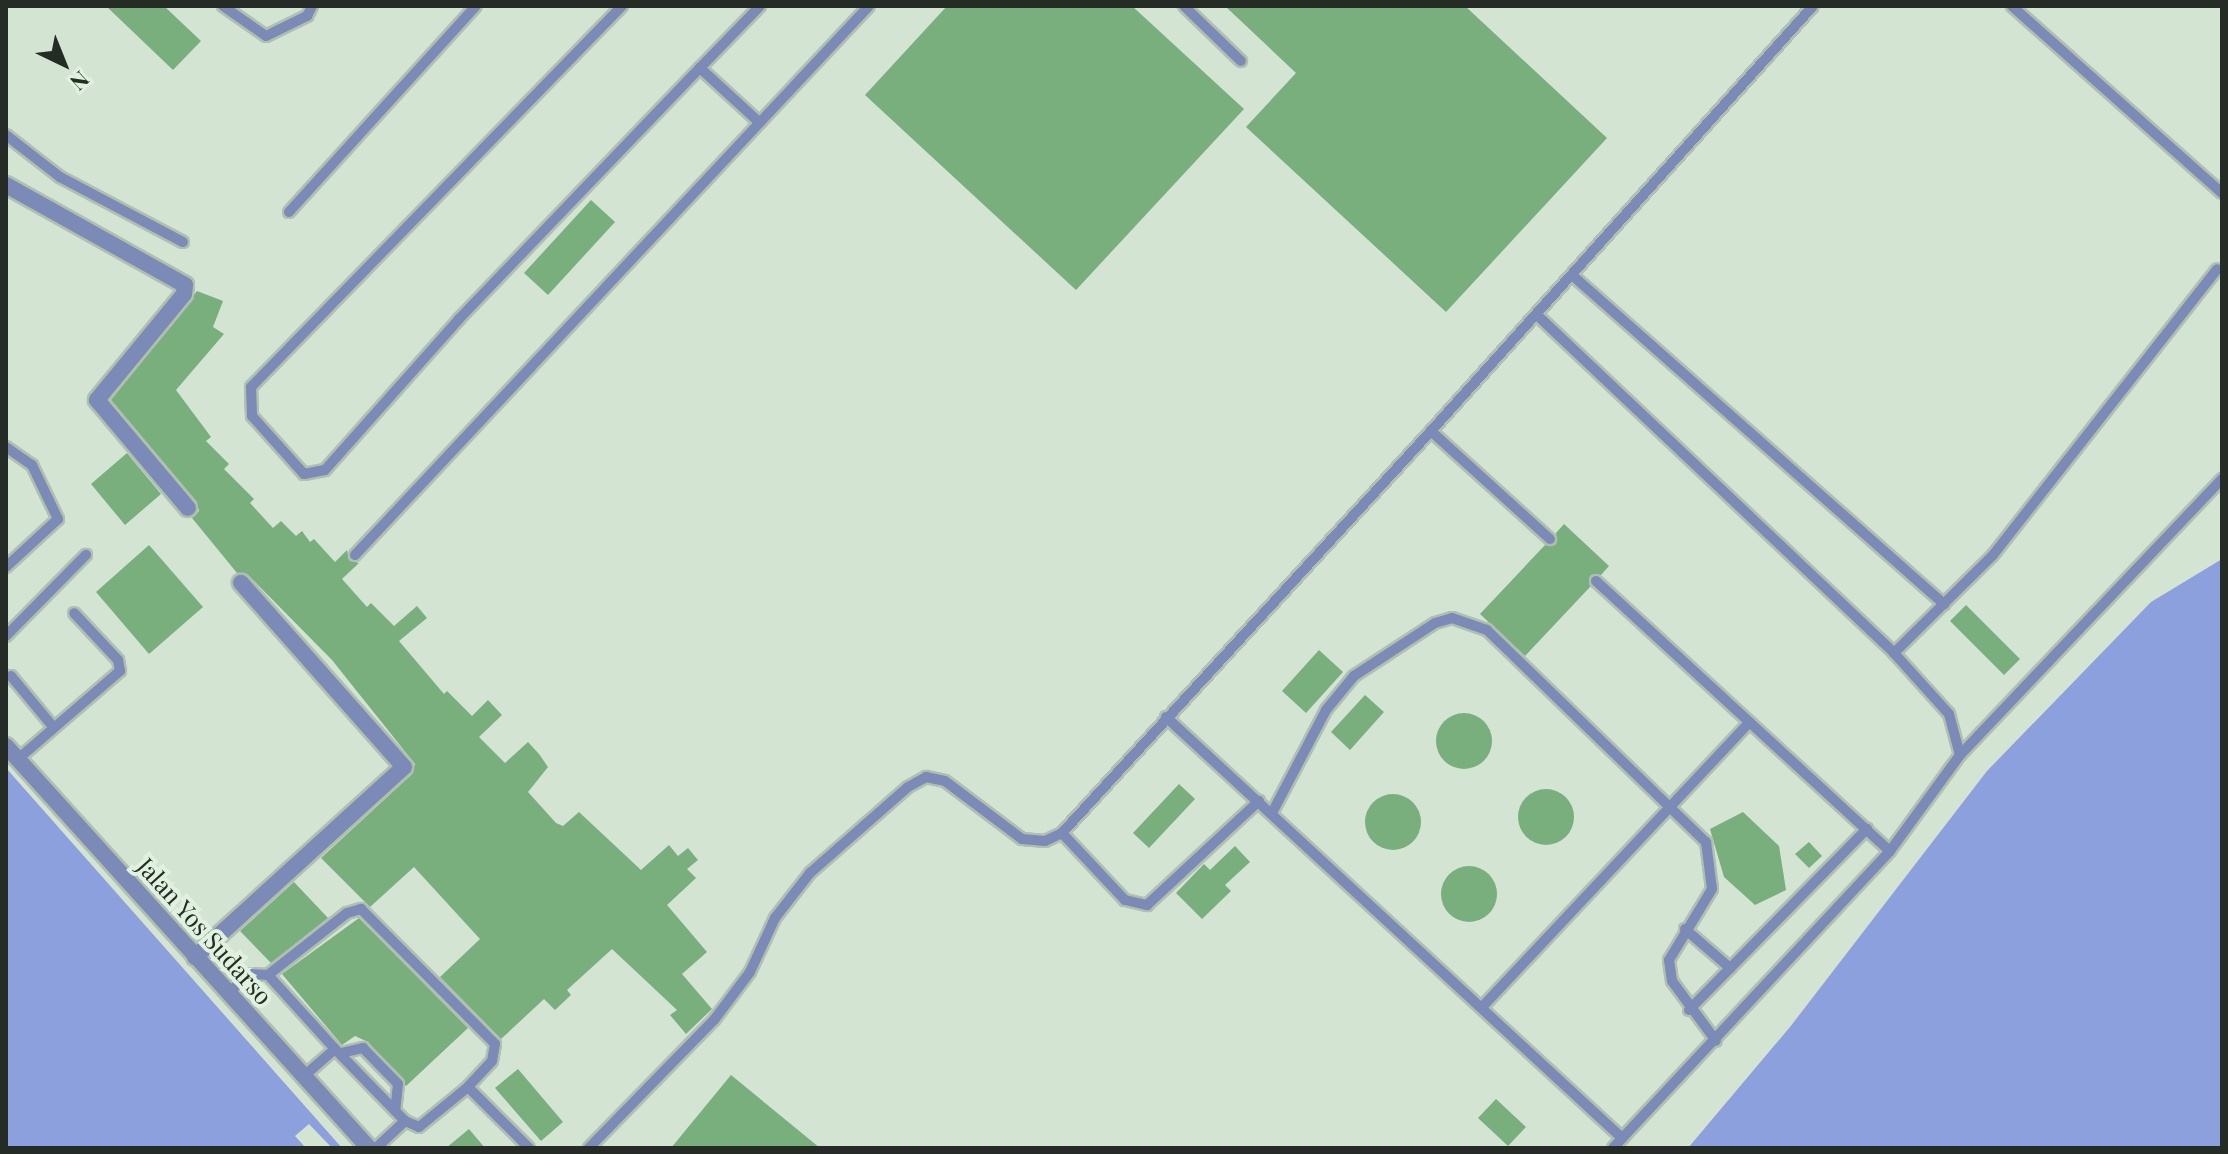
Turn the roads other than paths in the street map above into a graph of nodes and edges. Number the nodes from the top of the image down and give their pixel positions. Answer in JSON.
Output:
{"nodes":[{"id":1,"x":223,"y":6,"type":"edge"},
{"id":2,"x":312,"y":6,"type":"edge"},
{"id":3,"x":476,"y":6,"type":"edge"},
{"id":4,"x":622,"y":6,"type":"edge"},
{"id":5,"x":760,"y":6,"type":"edge"},
{"id":6,"x":869,"y":6,"type":"edge"},
{"id":7,"x":1184,"y":6,"type":"edge"},
{"id":8,"x":1813,"y":6,"type":"edge"},
{"id":9,"x":2012,"y":6,"type":"edge"},
{"id":10,"x":1241,"y":61,"type":"dead end"},
{"id":11,"x":700,"y":68,"type":"junction"},
{"id":12,"x":760,"y":123,"type":"junction"},
{"id":13,"x":6,"y":136,"type":"edge"},
{"id":14,"x":6,"y":147,"type":"edge"},
{"id":15,"x":6,"y":185,"type":"edge"},
{"id":16,"x":2222,"y":193,"type":"edge"},
{"id":17,"x":289,"y":212,"type":"dead end"},
{"id":18,"x":183,"y":242,"type":"dead end"},
{"id":19,"x":2217,"y":269,"type":"dead end"},
{"id":20,"x":1572,"y":275,"type":"junction"},
{"id":21,"x":1537,"y":315,"type":"junction"},
{"id":22,"x":1431,"y":431,"type":"junction"},
{"id":23,"x":6,"y":447,"type":"edge"},
{"id":24,"x":2222,"y":479,"type":"edge"},
{"id":25,"x":188,"y":508,"type":"dead end"},
{"id":26,"x":1550,"y":539,"type":"dead end"},
{"id":27,"x":86,"y":555,"type":"dead end"},
{"id":28,"x":355,"y":555,"type":"dead end"},
{"id":29,"x":6,"y":567,"type":"edge"},
{"id":30,"x":1596,"y":581,"type":"dead end"},
{"id":31,"x":241,"y":583,"type":"dead end"},
{"id":32,"x":1944,"y":604,"type":"junction"},
{"id":33,"x":74,"y":613,"type":"dead end"},
{"id":34,"x":6,"y":636,"type":"edge"},
{"id":35,"x":1894,"y":653,"type":"junction"},
{"id":36,"x":11,"y":676,"type":"dead end"},
{"id":37,"x":1166,"y":717,"type":"junction"},
{"id":38,"x":1750,"y":722,"type":"junction"},
{"id":39,"x":54,"y":728,"type":"junction"},
{"id":40,"x":6,"y":746,"type":"edge"},
{"id":41,"x":1960,"y":755,"type":"junction"},
{"id":42,"x":18,"y":759,"type":"junction"},
{"id":43,"x":1259,"y":801,"type":"junction"},
{"id":44,"x":1672,"y":805,"type":"junction"},
{"id":45,"x":1272,"y":813,"type":"junction"},
{"id":46,"x":1867,"y":829,"type":"junction"},
{"id":47,"x":1062,"y":833,"type":"junction"},
{"id":48,"x":1890,"y":851,"type":"junction"},
{"id":49,"x":1685,"y":929,"type":"junction"},
{"id":50,"x":195,"y":957,"type":"junction"},
{"id":51,"x":1730,"y":968,"type":"junction"},
{"id":52,"x":268,"y":975,"type":"junction"},
{"id":53,"x":228,"y":993,"type":"junction"},
{"id":54,"x":1484,"y":1005,"type":"junction"},
{"id":55,"x":1689,"y":1010,"type":"junction"},
{"id":56,"x":1716,"y":1041,"type":"junction"},
{"id":57,"x":338,"y":1051,"type":"junction"},
{"id":58,"x":304,"y":1076,"type":"junction"},
{"id":59,"x":468,"y":1087,"type":"junction"},
{"id":60,"x":395,"y":1111,"type":"junction"},
{"id":61,"x":405,"y":1121,"type":"junction"},
{"id":62,"x":1622,"y":1138,"type":"junction"},
{"id":63,"x":369,"y":1148,"type":"edge"},
{"id":64,"x":376,"y":1148,"type":"edge"},
{"id":65,"x":529,"y":1148,"type":"edge"},
{"id":66,"x":589,"y":1148,"type":"edge"},
{"id":67,"x":1613,"y":1148,"type":"edge"}],
"edges":[{"from":1,"to":2,"type":"lane"},
{"from":3,"to":17,"type":"lane"},
{"from":4,"to":11,"type":"lane"},
{"from":5,"to":11,"type":"lane"},
{"from":6,"to":12,"type":"lane"},
{"from":7,"to":10,"type":"lane"},
{"from":8,"to":20,"type":"lane"},
{"from":9,"to":16,"type":"lane"},
{"from":11,"to":12,"type":"lane"},
{"from":12,"to":28,"type":"lane"},
{"from":13,"to":14,"type":"lane"},
{"from":13,"to":18,"type":"lane"},
{"from":15,"to":25,"type":"street"},
{"from":19,"to":32,"type":"lane"},
{"from":20,"to":21,"type":"lane"},
{"from":20,"to":32,"type":"lane"},
{"from":21,"to":22,"type":"lane"},
{"from":21,"to":35,"type":"lane"},
{"from":22,"to":26,"type":"lane"},
{"from":22,"to":37,"type":"lane"},
{"from":23,"to":29,"type":"lane"},
{"from":24,"to":41,"type":"lane"},
{"from":27,"to":34,"type":"lane"},
{"from":30,"to":38,"type":"lane"},
{"from":31,"to":50,"type":"street"},
{"from":32,"to":35,"type":"lane"},
{"from":33,"to":39,"type":"lane"},
{"from":35,"to":41,"type":"lane"},
{"from":36,"to":39,"type":"lane"},
{"from":37,"to":43,"type":"lane"},
{"from":37,"to":47,"type":"lane"},
{"from":38,"to":44,"type":"lane"},
{"from":38,"to":46,"type":"lane"},
{"from":39,"to":42,"type":"lane"},
{"from":40,"to":42,"type":"street","name":"Jalan Yos Sudarso"},
{"from":41,"to":48,"type":"lane"},
{"from":42,"to":50,"type":"street","name":"Jalan Yos Sudarso"},
{"from":43,"to":45,"type":"lane"},
{"from":43,"to":47,"type":"lane"},
{"from":44,"to":45,"type":"lane"},
{"from":44,"to":49,"type":"lane"},
{"from":44,"to":54,"type":"lane"},
{"from":45,"to":54,"type":"lane"},
{"from":46,"to":48,"type":"lane"},
{"from":46,"to":51,"type":"lane"},
{"from":47,"to":66,"type":"lane"},
{"from":48,"to":56,"type":"lane"},
{"from":49,"to":51,"type":"lane"},
{"from":49,"to":55,"type":"lane"},
{"from":50,"to":53,"type":"street","name":"Jalan Yos Sudarso"},
{"from":51,"to":55,"type":"lane"},
{"from":52,"to":53,"type":"lane"},
{"from":52,"to":57,"type":"lane"},
{"from":52,"to":59,"type":"lane"},
{"from":53,"to":58,"type":"street","name":"Jalan Yos Sudarso"},
{"from":54,"to":62,"type":"lane"},
{"from":55,"to":56,"type":"lane"},
{"from":56,"to":62,"type":"lane"},
{"from":57,"to":58,"type":"lane"},
{"from":57,"to":60,"type":"lane"},
{"from":57,"to":60,"type":"lane"},
{"from":58,"to":63,"type":"street","name":"Jalan Yos Sudarso"},
{"from":59,"to":61,"type":"lane"},
{"from":59,"to":65,"type":"lane"},
{"from":60,"to":61,"type":"lane"},
{"from":61,"to":64,"type":"lane"},
{"from":62,"to":67,"type":"lane"}]}
